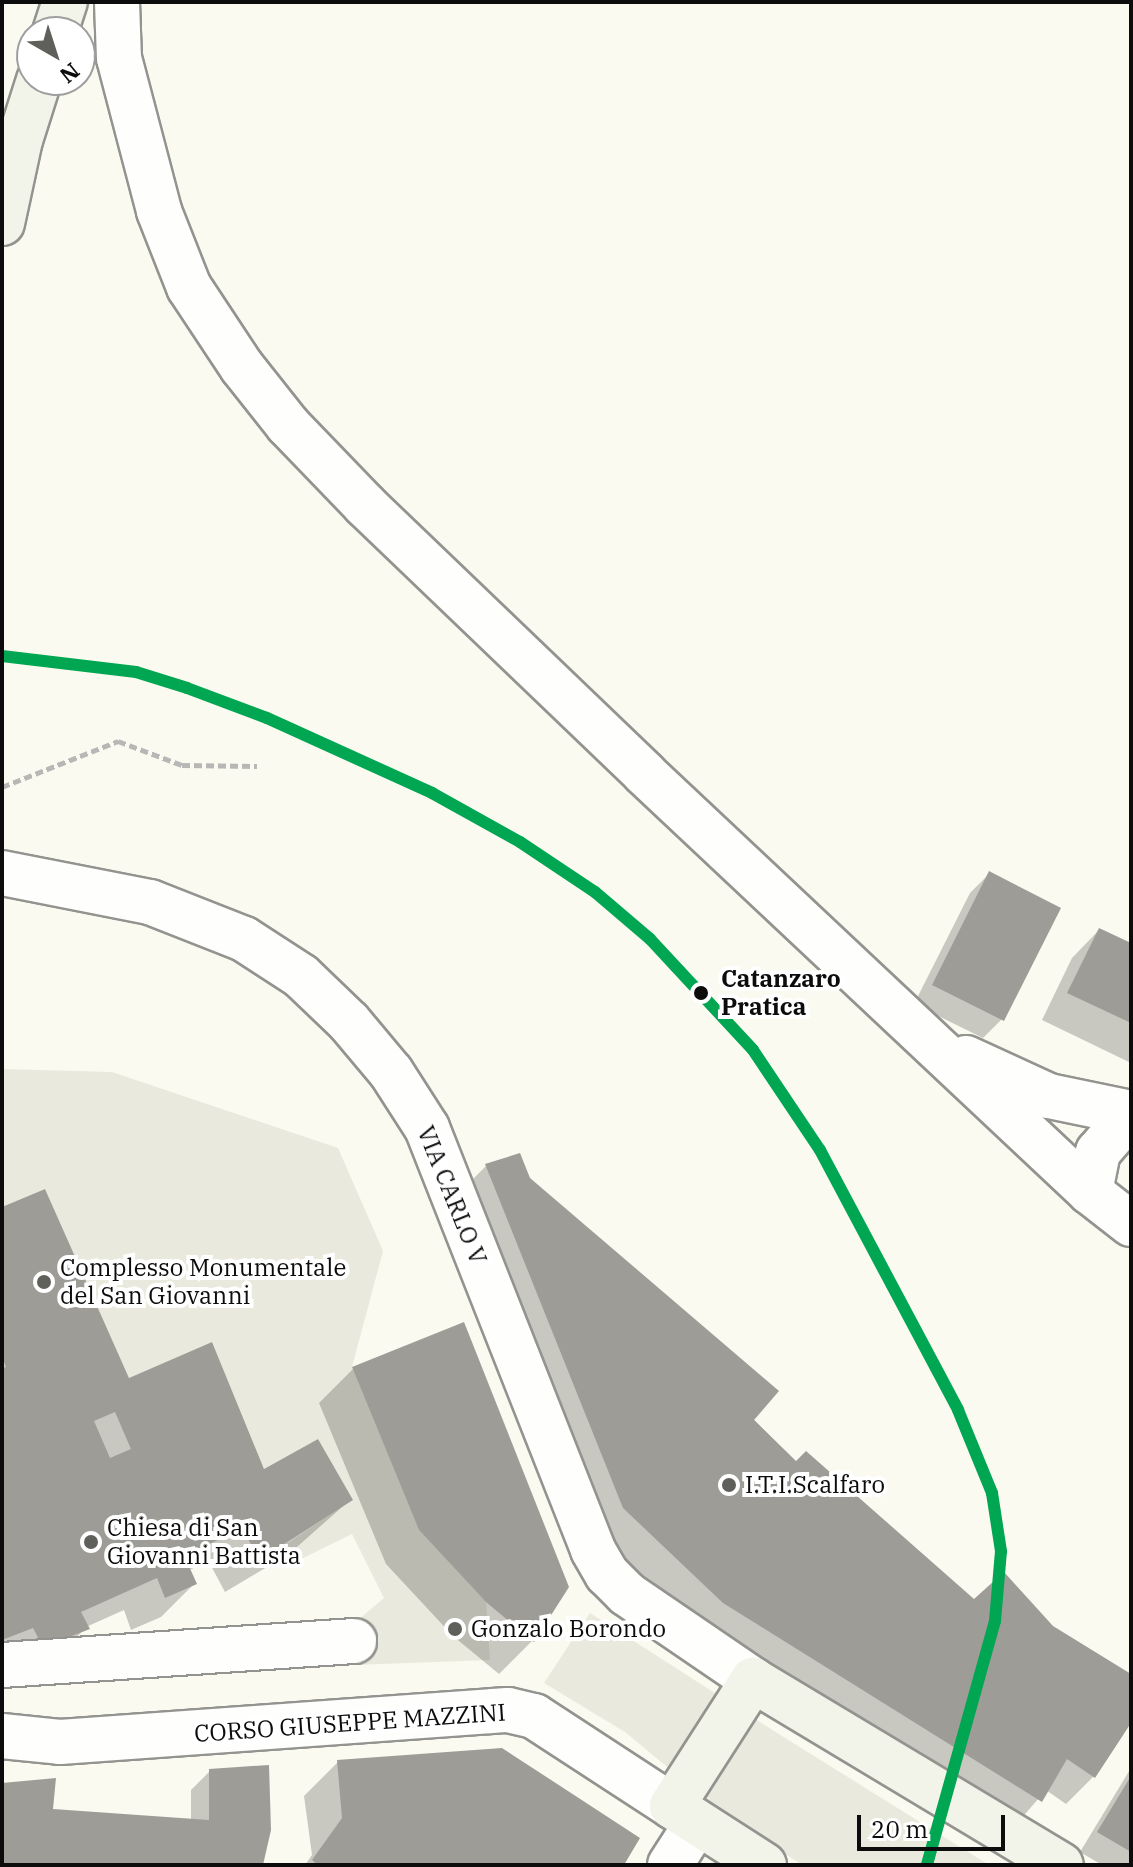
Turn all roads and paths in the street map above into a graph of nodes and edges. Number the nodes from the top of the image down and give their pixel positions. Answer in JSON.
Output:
{"nodes":[{"id":1,"x":117,"y":2,"type":"edge"},
{"id":2,"x":34,"y":96,"type":"edge"},
{"id":3,"x":2,"y":223,"type":"edge"},
{"id":4,"x":257,"y":766,"type":"dead end"},
{"id":5,"x":2,"y":787,"type":"edge"},
{"id":6,"x":2,"y":873,"type":"edge"},
{"id":7,"x":935,"y":1043,"type":"junction"},
{"id":8,"x":1131,"y":1114,"type":"edge"},
{"id":9,"x":1111,"y":1191,"type":"edge"},
{"id":10,"x":1131,"y":1224,"type":"edge"},
{"id":11,"x":354,"y":1641,"type":"dead end"},
{"id":12,"x":2,"y":1665,"type":"edge"},
{"id":13,"x":753,"y":1680,"type":"junction"},
{"id":14,"x":2,"y":1736,"type":"edge"},
{"id":15,"x":685,"y":1814,"type":"junction"},
{"id":16,"x":670,"y":1865,"type":"edge"},
{"id":17,"x":764,"y":1865,"type":"edge"},
{"id":18,"x":1061,"y":1865,"type":"edge"}],
"edges":[{"from":1,"to":7,"type":"street"},
{"from":2,"to":3,"type":"street"},
{"from":4,"to":5,"type":"path"},
{"from":6,"to":13,"type":"street","name":"VIA CARLO V"},
{"from":7,"to":8,"type":"street"},
{"from":7,"to":9,"type":"street"},
{"from":8,"to":9,"type":"street"},
{"from":9,"to":10,"type":"street"},
{"from":11,"to":12,"type":"street"},
{"from":13,"to":15,"type":"street"},
{"from":13,"to":18,"type":"street"},
{"from":14,"to":15,"type":"street","name":"CORSO GIUSEPPE MAZZINI"},
{"from":15,"to":16,"type":"street"},
{"from":15,"to":17,"type":"street"}]}
